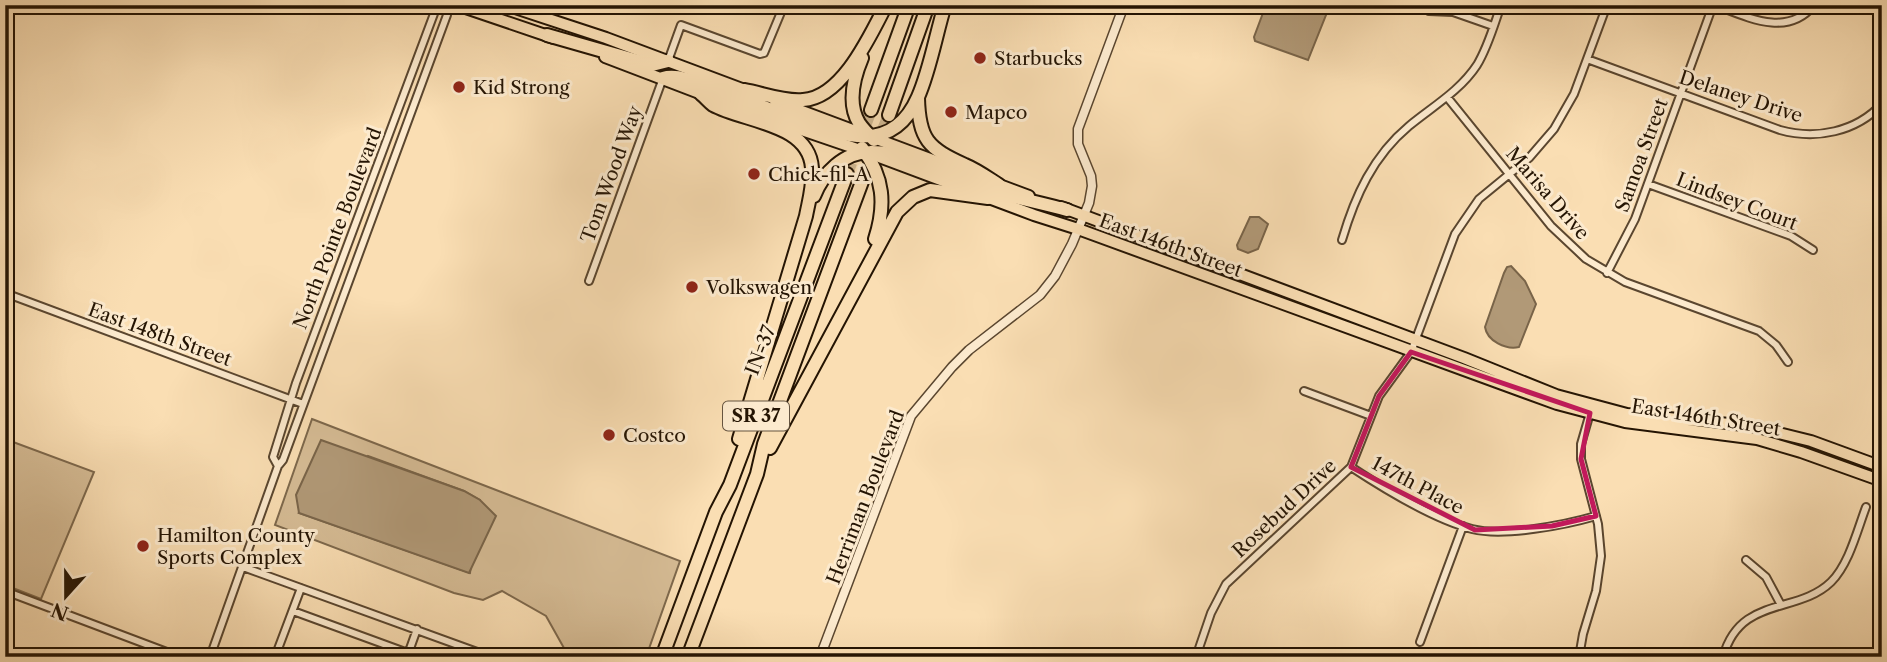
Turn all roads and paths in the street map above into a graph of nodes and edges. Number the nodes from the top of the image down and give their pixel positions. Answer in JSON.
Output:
{"nodes":[{"id":1,"x":444,"y":5,"type":"edge"},
{"id":2,"x":457,"y":5,"type":"edge"},
{"id":3,"x":506,"y":5,"type":"edge"},
{"id":4,"x":784,"y":5,"type":"edge"},
{"id":5,"x":886,"y":5,"type":"edge"},
{"id":6,"x":909,"y":5,"type":"edge"},
{"id":7,"x":928,"y":5,"type":"edge"},
{"id":8,"x":945,"y":5,"type":"edge"},
{"id":9,"x":1124,"y":5,"type":"edge"},
{"id":10,"x":1501,"y":5,"type":"edge"},
{"id":11,"x":1607,"y":5,"type":"edge"},
{"id":12,"x":1714,"y":5,"type":"edge"},
{"id":13,"x":1814,"y":5,"type":"edge"},
{"id":14,"x":1429,"y":11,"type":"dead end"},
{"id":15,"x":877,"y":22,"type":"junction"},
{"id":16,"x":1493,"y":26,"type":"junction"},
{"id":17,"x":547,"y":35,"type":"junction"},
{"id":18,"x":1587,"y":60,"type":"junction"},
{"id":19,"x":668,"y":61,"type":"junction"},
{"id":20,"x":663,"y":78,"type":"junction"},
{"id":21,"x":744,"y":90,"type":"junction"},
{"id":22,"x":1681,"y":93,"type":"junction"},
{"id":23,"x":701,"y":94,"type":"junction"},
{"id":24,"x":1447,"y":97,"type":"junction"},
{"id":25,"x":918,"y":98,"type":"junction"},
{"id":26,"x":1882,"y":104,"type":"edge"},
{"id":27,"x":871,"y":110,"type":"tunnel mouth"},
{"id":28,"x":888,"y":115,"type":"tunnel mouth"},
{"id":29,"x":826,"y":120,"type":"junction"},
{"id":30,"x":850,"y":136,"type":"junction"},
{"id":31,"x":871,"y":137,"type":"junction"},
{"id":32,"x":866,"y":152,"type":"junction"},
{"id":33,"x":887,"y":158,"type":"junction"},
{"id":34,"x":847,"y":174,"type":"tunnel mouth"},
{"id":35,"x":1509,"y":174,"type":"junction"},
{"id":36,"x":863,"y":179,"type":"tunnel mouth"},
{"id":37,"x":1648,"y":184,"type":"junction"},
{"id":38,"x":999,"y":185,"type":"junction"},
{"id":39,"x":988,"y":198,"type":"junction"},
{"id":40,"x":1067,"y":210,"type":"junction"},
{"id":41,"x":806,"y":216,"type":"junction"},
{"id":42,"x":1084,"y":216,"type":"junction"},
{"id":43,"x":1078,"y":229,"type":"junction"},
{"id":44,"x":1342,"y":240,"type":"dead end"},
{"id":45,"x":1813,"y":250,"type":"dead end"},
{"id":46,"x":866,"y":266,"type":"junction"},
{"id":47,"x":1607,"y":272,"type":"junction"},
{"id":48,"x":589,"y":281,"type":"dead end"},
{"id":49,"x":5,"y":293,"type":"edge"},
{"id":50,"x":1413,"y":346,"type":"junction"},
{"id":51,"x":1788,"y":362,"type":"dead end"},
{"id":52,"x":1304,"y":391,"type":"dead end"},
{"id":53,"x":290,"y":400,"type":"junction"},
{"id":54,"x":303,"y":404,"type":"junction"},
{"id":55,"x":1590,"y":413,"type":"junction"},
{"id":56,"x":1371,"y":416,"type":"junction"},
{"id":57,"x":278,"y":466,"type":"junction"},
{"id":58,"x":1351,"y":467,"type":"junction"},
{"id":59,"x":1882,"y":467,"type":"edge"},
{"id":60,"x":757,"y":474,"type":"junction"},
{"id":61,"x":1882,"y":481,"type":"edge"},
{"id":62,"x":1866,"y":507,"type":"dead end"},
{"id":63,"x":716,"y":512,"type":"junction"},
{"id":64,"x":1596,"y":516,"type":"junction"},
{"id":65,"x":1463,"y":526,"type":"junction"},
{"id":66,"x":1746,"y":560,"type":"dead end"},
{"id":67,"x":243,"y":567,"type":"junction"},
{"id":68,"x":301,"y":588,"type":"junction"},
{"id":69,"x":5,"y":592,"type":"edge"},
{"id":70,"x":1781,"y":605,"type":"junction"},
{"id":71,"x":293,"y":611,"type":"junction"},
{"id":72,"x":417,"y":629,"type":"junction"},
{"id":73,"x":1420,"y":642,"type":"dead end"},
{"id":74,"x":408,"y":655,"type":"edge"},
{"id":75,"x":180,"y":657,"type":"edge"},
{"id":76,"x":210,"y":657,"type":"edge"},
{"id":77,"x":275,"y":657,"type":"edge"},
{"id":78,"x":491,"y":657,"type":"edge"},
{"id":79,"x":662,"y":657,"type":"edge"},
{"id":80,"x":688,"y":657,"type":"edge"},
{"id":81,"x":820,"y":657,"type":"edge"},
{"id":82,"x":1196,"y":657,"type":"edge"},
{"id":83,"x":1579,"y":657,"type":"edge"},
{"id":84,"x":1723,"y":657,"type":"edge"}],
"edges":[{"from":1,"to":53,"type":"street","name":"North Pointe Boulevard"},
{"from":1,"to":54,"type":"street","name":"North Pointe Boulevard"},
{"from":2,"to":17,"type":"main road"},
{"from":3,"to":19,"type":"main road","name":"East 146th Street"},
{"from":4,"to":19,"type":"street"},
{"from":5,"to":15,"type":"highway"},
{"from":6,"to":27,"type":"highway"},
{"from":7,"to":28,"type":"highway"},
{"from":8,"to":25,"type":"highway"},
{"from":9,"to":42,"type":"street","name":"Herriman Boulevard"},
{"from":10,"to":16,"type":"street"},
{"from":11,"to":18,"type":"street","name":"Rosebud Drive"},
{"from":12,"to":13,"type":"street"},
{"from":12,"to":22,"type":"street","name":"Samoa Street"},
{"from":14,"to":16,"type":"street"},
{"from":15,"to":21,"type":"highway"},
{"from":15,"to":31,"type":"highway"},
{"from":16,"to":24,"type":"street"},
{"from":17,"to":19,"type":"highway"},
{"from":17,"to":20,"type":"main road"},
{"from":18,"to":22,"type":"street","name":"Delaney Drive"},
{"from":18,"to":35,"type":"street","name":"Rosebud Drive"},
{"from":19,"to":21,"type":"main road","name":"East 146th Street"},
{"from":20,"to":23,"type":"main road"},
{"from":20,"to":30,"type":"highway"},
{"from":20,"to":48,"type":"street","name":"Tom Wood Way"},
{"from":21,"to":29,"type":"main road","name":"East 146th Street"},
{"from":22,"to":26,"type":"street","name":"Delaney Drive"},
{"from":22,"to":37,"type":"street","name":"Samoa Street"},
{"from":23,"to":32,"type":"main road"},
{"from":23,"to":41,"type":"highway"},
{"from":24,"to":35,"type":"street","name":"Marisa Drive"},
{"from":24,"to":44,"type":"street"},
{"from":25,"to":31,"type":"highway"},
{"from":25,"to":38,"type":"highway"},
{"from":29,"to":30,"type":"highway"},
{"from":29,"to":31,"type":"main road","name":"East 146th Street"},
{"from":30,"to":31,"type":"highway"},
{"from":30,"to":32,"type":"highway"},
{"from":31,"to":33,"type":"highway"},
{"from":31,"to":38,"type":"main road","name":"East 146th Street"},
{"from":32,"to":33,"type":"highway"},
{"from":32,"to":41,"type":"highway"},
{"from":32,"to":46,"type":"highway"},
{"from":33,"to":39,"type":"main road","name":"East 146th Street"},
{"from":33,"to":40,"type":"highway"},
{"from":34,"to":63,"type":"highway","name":"IN-37","number":"SR 37"},
{"from":35,"to":47,"type":"street","name":"Marisa Drive"},
{"from":35,"to":50,"type":"street","name":"Rosebud Drive"},
{"from":36,"to":60,"type":"highway","name":"IN-37","number":"SR 37"},
{"from":37,"to":45,"type":"street","name":"Lindsey Court"},
{"from":37,"to":47,"type":"street","name":"Samoa Street"},
{"from":38,"to":40,"type":"main road","name":"East 146th Street"},
{"from":39,"to":43,"type":"main road","name":"East 146th Street"},
{"from":39,"to":46,"type":"highway"},
{"from":40,"to":42,"type":"main road","name":"East 146th Street"},
{"from":41,"to":63,"type":"highway"},
{"from":42,"to":43,"type":"street","name":"Herriman Boulevard"},
{"from":42,"to":50,"type":"main road","name":"East 146th Street"},
{"from":43,"to":50,"type":"main road","name":"East 146th Street"},
{"from":43,"to":81,"type":"street","name":"Herriman Boulevard"},
{"from":46,"to":60,"type":"highway"},
{"from":47,"to":51,"type":"street","name":"Marisa Drive"},
{"from":49,"to":53,"type":"street","name":"East 148th Street"},
{"from":50,"to":55,"type":"main road","name":"East 146th Street"},
{"from":50,"to":56,"type":"street","name":"Rosebud Drive"},
{"from":50,"to":59,"type":"main road","name":"East 146th Street"},
{"from":52,"to":56,"type":"street"},
{"from":53,"to":54,"type":"street","name":"East 148th Street"},
{"from":53,"to":57,"type":"street","name":"North Pointe Boulevard"},
{"from":54,"to":57,"type":"street","name":"North Pointe Boulevard"},
{"from":55,"to":61,"type":"main road","name":"East 146th Street"},
{"from":55,"to":64,"type":"street"},
{"from":56,"to":58,"type":"street","name":"Rosebud Drive"},
{"from":57,"to":67,"type":"street","name":"North Pointe Boulevard"},
{"from":58,"to":65,"type":"street","name":"147th Place"},
{"from":58,"to":82,"type":"street","name":"Rosebud Drive"},
{"from":60,"to":80,"type":"highway","name":"IN-37","number":"SR 37"},
{"from":62,"to":70,"type":"street"},
{"from":63,"to":79,"type":"highway","name":"IN-37","number":"SR 37"},
{"from":64,"to":65,"type":"street","name":"147th Place"},
{"from":64,"to":83,"type":"street"},
{"from":65,"to":73,"type":"street"},
{"from":66,"to":70,"type":"street"},
{"from":67,"to":68,"type":"street"},
{"from":67,"to":76,"type":"street","name":"North Pointe Boulevard"},
{"from":68,"to":71,"type":"street"},
{"from":68,"to":72,"type":"street"},
{"from":69,"to":75,"type":"street"},
{"from":70,"to":84,"type":"street"},
{"from":71,"to":74,"type":"street"},
{"from":71,"to":77,"type":"street"},
{"from":72,"to":74,"type":"street"},
{"from":72,"to":78,"type":"street"}]}
